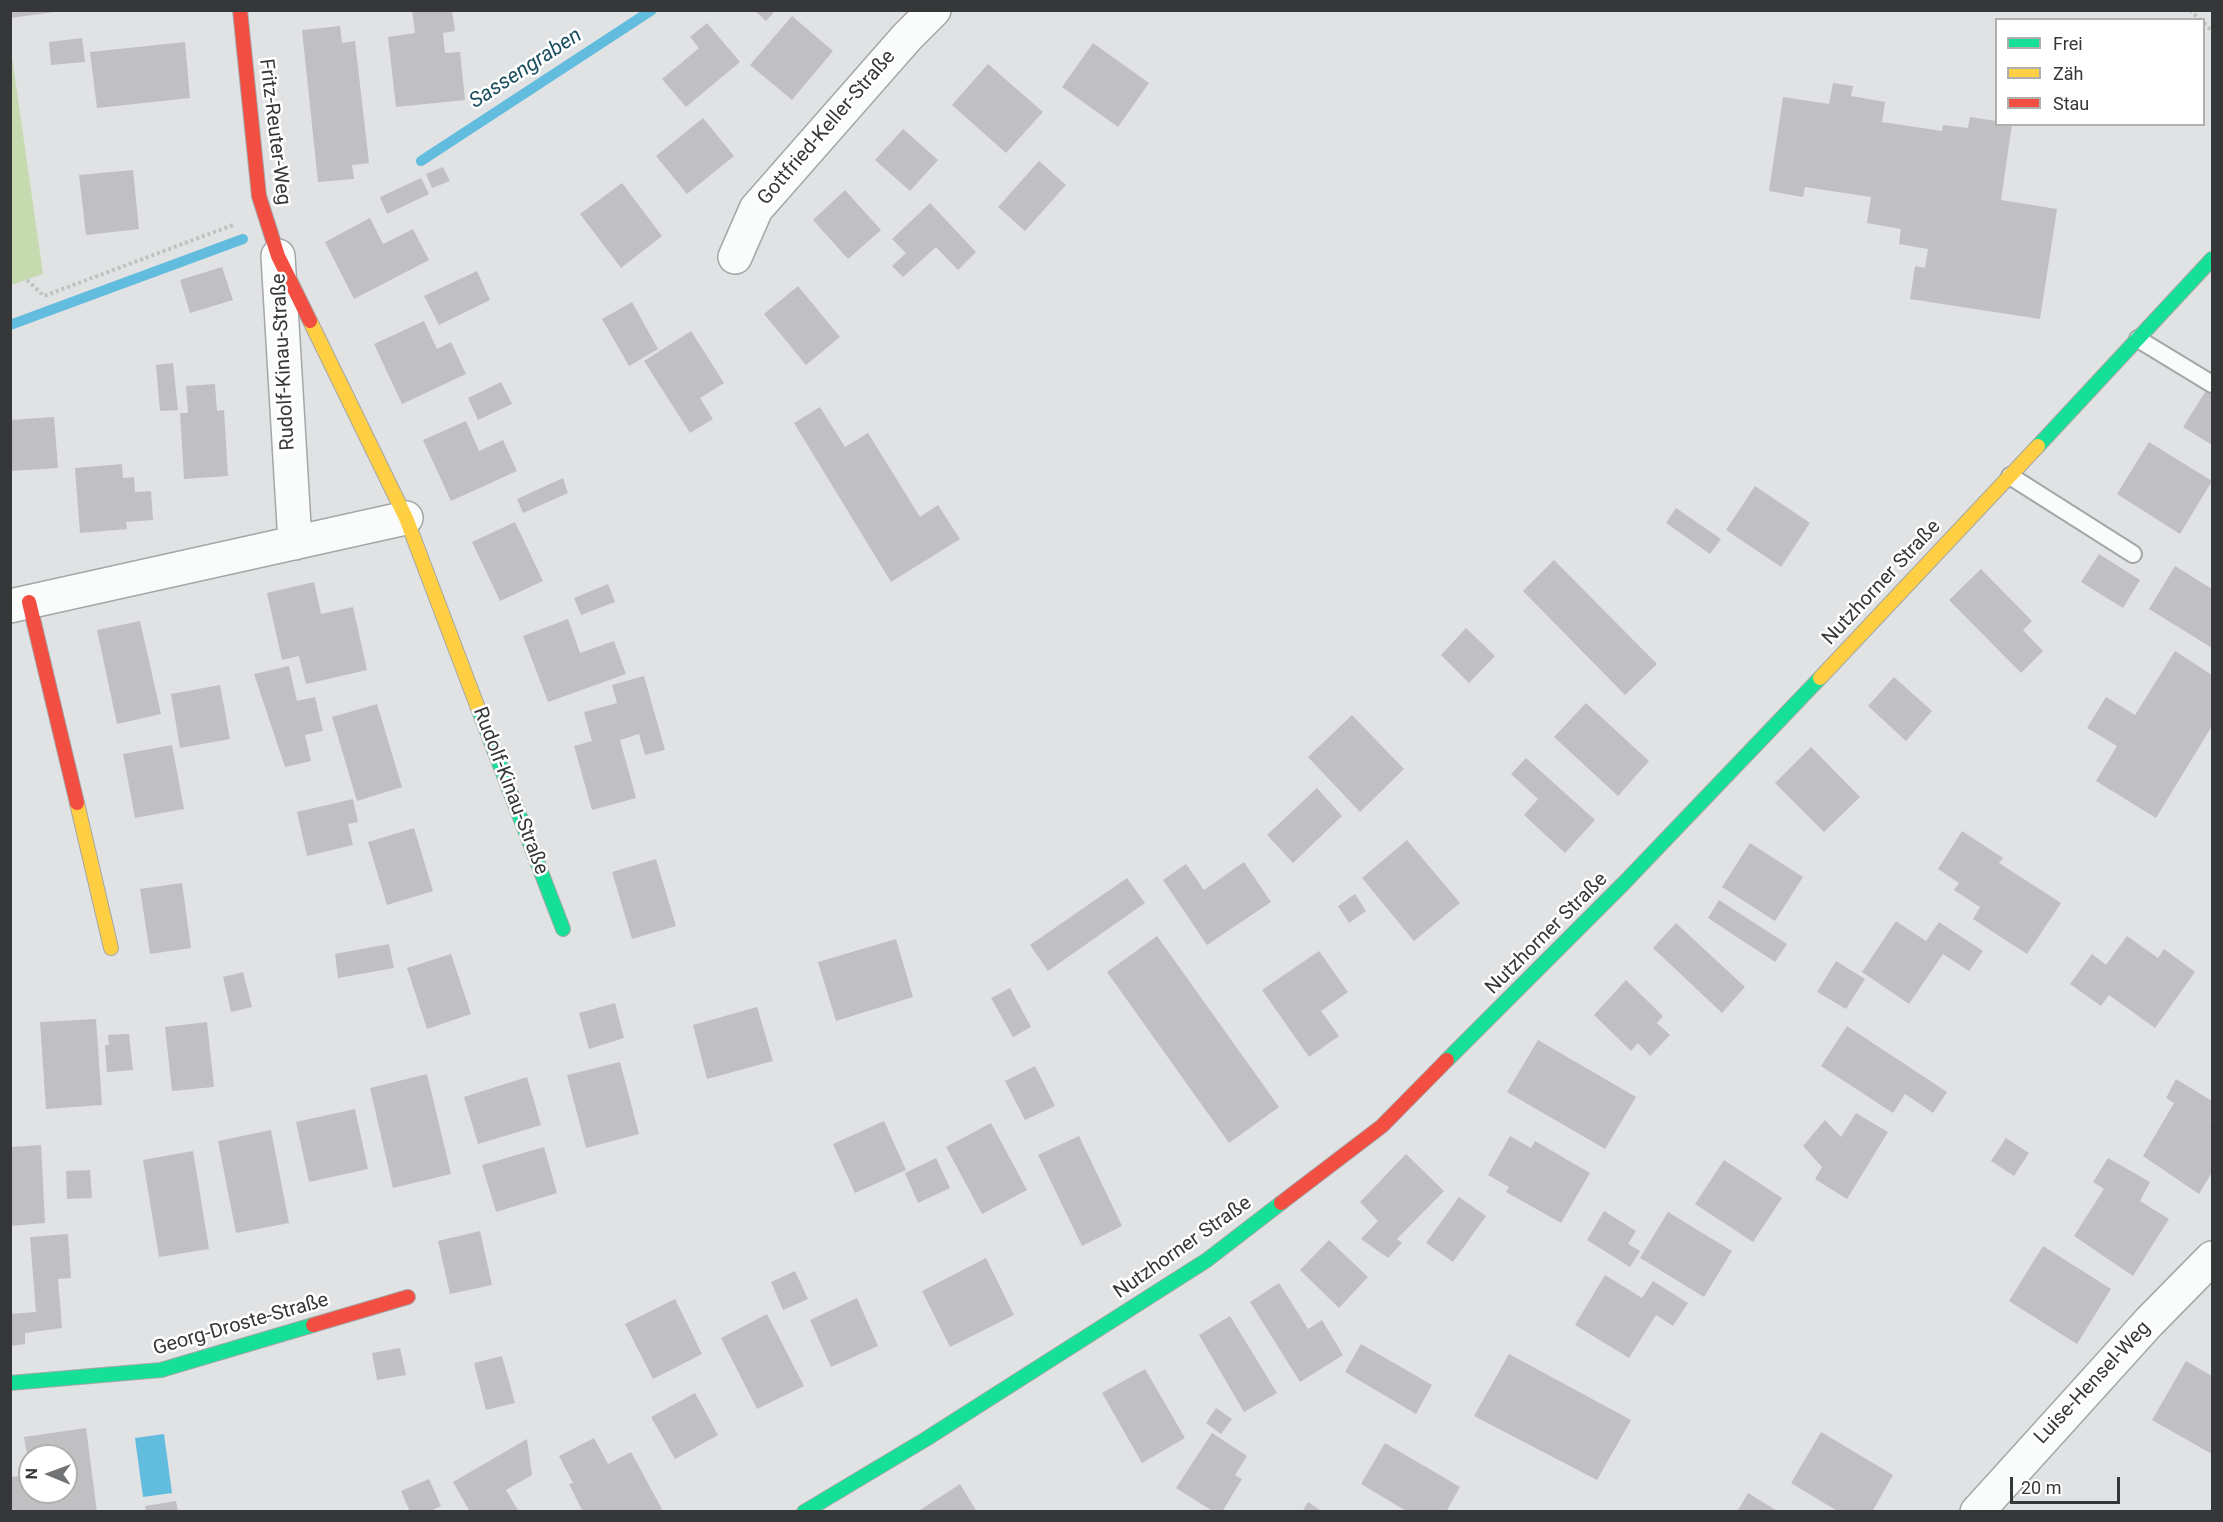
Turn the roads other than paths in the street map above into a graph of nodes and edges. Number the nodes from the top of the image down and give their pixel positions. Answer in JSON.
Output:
{"nodes":[{"id":1,"x":240,"y":10,"type":"edge"},
{"id":2,"x":934,"y":10,"type":"edge"},
{"id":3,"x":278,"y":256,"type":"junction"},
{"id":4,"x":735,"y":257,"type":"dead end"},
{"id":5,"x":2212,"y":259,"type":"edge"},
{"id":6,"x":2138,"y":339,"type":"junction"},
{"id":7,"x":2212,"y":384,"type":"edge"},
{"id":8,"x":2010,"y":476,"type":"junction"},
{"id":9,"x":406,"y":518,"type":"junction"},
{"id":10,"x":295,"y":543,"type":"junction"},
{"id":11,"x":2133,"y":554,"type":"dead end"},
{"id":12,"x":20,"y":604,"type":"edge"},
{"id":13,"x":563,"y":929,"type":"dead end"},
{"id":14,"x":111,"y":948,"type":"dead end"},
{"id":15,"x":2212,"y":1258,"type":"edge"},
{"id":16,"x":408,"y":1297,"type":"dead end"},
{"id":17,"x":10,"y":1383,"type":"edge"},
{"id":18,"x":804,"y":1512,"type":"edge"},
{"id":19,"x":1977,"y":1512,"type":"edge"}],
"edges":[{"from":1,"to":3,"type":"main road","name":"Fritz-Reuter-Weg"},
{"from":2,"to":4,"type":"street","name":"Gottfried-Keller-Straße"},
{"from":3,"to":9,"type":"main road","name":"Rudolf-Kinau-Straße"},
{"from":3,"to":10,"type":"street","name":"Rudolf-Kinau-Straße"},
{"from":5,"to":6,"type":"main road","name":"Nutzhorner Straße"},
{"from":6,"to":7,"type":"lane"},
{"from":6,"to":8,"type":"main road","name":"Nutzhorner Straße"},
{"from":8,"to":11,"type":"lane"},
{"from":8,"to":18,"type":"main road","name":"Nutzhorner Straße"},
{"from":9,"to":10,"type":"street"},
{"from":9,"to":13,"type":"main road","name":"Rudolf-Kinau-Straße"},
{"from":10,"to":12,"type":"street"},
{"from":12,"to":14,"type":"main road"},
{"from":15,"to":19,"type":"street","name":"Luise-Hensel-Weg"},
{"from":16,"to":17,"type":"main road","name":"Georg-Droste-Straße"}]}
